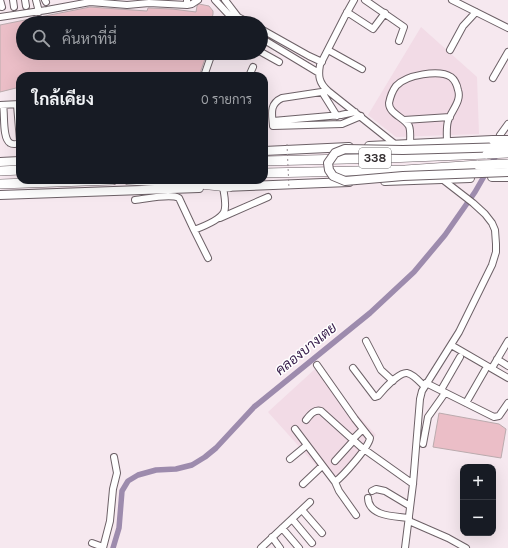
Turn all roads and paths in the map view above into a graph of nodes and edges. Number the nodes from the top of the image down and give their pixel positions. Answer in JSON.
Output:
{"nodes":[{"id":1,"x":13,"y":0,"type":"edge"},
{"id":2,"x":36,"y":0,"type":"edge"},
{"id":3,"x":198,"y":0,"type":"edge"},
{"id":4,"x":215,"y":0,"type":"edge"},
{"id":5,"x":225,"y":0,"type":"edge"},
{"id":6,"x":354,"y":0,"type":"edge"},
{"id":7,"x":365,"y":0,"type":"edge"},
{"id":8,"x":452,"y":0,"type":"edge"},
{"id":9,"x":85,"y":1,"type":"edge"},
{"id":10,"x":149,"y":1,"type":"edge"},
{"id":11,"x":187,"y":2,"type":"edge"},
{"id":12,"x":14,"y":7,"type":"dead end"},
{"id":13,"x":39,"y":12,"type":"junction"},
{"id":14,"x":347,"y":12,"type":"junction"},
{"id":15,"x":476,"y":12,"type":"junction"},
{"id":16,"x":385,"y":13,"type":"junction"},
{"id":17,"x":230,"y":16,"type":"edge"},
{"id":18,"x":234,"y":16,"type":"edge"},
{"id":19,"x":0,"y":18,"type":"edge"},
{"id":20,"x":508,"y":26,"type":"edge"},
{"id":21,"x":270,"y":34,"type":"joint"},
{"id":22,"x":399,"y":41,"type":"dead end"},
{"id":23,"x":269,"y":43,"type":"joint"},
{"id":24,"x":328,"y":50,"type":"junction"},
{"id":25,"x":450,"y":50,"type":"dead end"},
{"id":26,"x":508,"y":52,"type":"edge"},
{"id":27,"x":268,"y":56,"type":"edge"},
{"id":28,"x":309,"y":56,"type":"junction"},
{"id":29,"x":210,"y":60,"type":"edge"},
{"id":30,"x":279,"y":62,"type":"dead end"},
{"id":31,"x":322,"y":62,"type":"junction"},
{"id":32,"x":306,"y":64,"type":"junction"},
{"id":33,"x":253,"y":67,"type":"dead end"},
{"id":34,"x":362,"y":69,"type":"dead end"},
{"id":35,"x":205,"y":72,"type":"edge"},
{"id":36,"x":251,"y":72,"type":"edge"},
{"id":37,"x":319,"y":73,"type":"junction"},
{"id":38,"x":493,"y":78,"type":"dead end"},
{"id":39,"x":325,"y":91,"type":"junction"},
{"id":40,"x":16,"y":104,"type":"edge"},
{"id":41,"x":2,"y":108,"type":"edge"},
{"id":42,"x":358,"y":114,"type":"junction"},
{"id":43,"x":337,"y":116,"type":"junction"},
{"id":44,"x":450,"y":117,"type":"junction"},
{"id":45,"x":308,"y":118,"type":"junction"},
{"id":46,"x":404,"y":120,"type":"junction"},
{"id":47,"x":273,"y":121,"type":"junction"},
{"id":48,"x":508,"y":124,"type":"edge"},
{"id":49,"x":308,"y":125,"type":"junction"},
{"id":50,"x":500,"y":135,"type":"dead end"},
{"id":51,"x":508,"y":140,"type":"edge"},
{"id":52,"x":447,"y":142,"type":"junction"},
{"id":53,"x":16,"y":143,"type":"edge"},
{"id":54,"x":287,"y":144,"type":"dead end"},
{"id":55,"x":410,"y":144,"type":"junction"},
{"id":56,"x":396,"y":145,"type":"junction"},
{"id":57,"x":508,"y":147,"type":"edge"},
{"id":58,"x":268,"y":151,"type":"edge"},
{"id":59,"x":508,"y":153,"type":"edge"},
{"id":60,"x":16,"y":161,"type":"edge"},
{"id":61,"x":268,"y":161,"type":"edge"},
{"id":62,"x":0,"y":162,"type":"edge"},
{"id":63,"x":508,"y":164,"type":"edge"},
{"id":64,"x":16,"y":170,"type":"edge"},
{"id":65,"x":0,"y":171,"type":"edge"},
{"id":66,"x":508,"y":172,"type":"edge"},
{"id":67,"x":268,"y":174,"type":"edge"},
{"id":68,"x":508,"y":177,"type":"edge"},
{"id":69,"x":442,"y":179,"type":"junction"},
{"id":70,"x":16,"y":183,"type":"edge"},
{"id":71,"x":0,"y":184,"type":"edge"},
{"id":72,"x":200,"y":184,"type":"edge"},
{"id":73,"x":226,"y":187,"type":"junction"},
{"id":74,"x":289,"y":189,"type":"dead end"},
{"id":75,"x":0,"y":195,"type":"edge"},
{"id":76,"x":268,"y":198,"type":"dead end"},
{"id":77,"x":135,"y":200,"type":"dead end"},
{"id":78,"x":215,"y":220,"type":"junction"},
{"id":79,"x":194,"y":230,"type":"junction"},
{"id":80,"x":208,"y":258,"type":"dead end"},
{"id":81,"x":508,"y":340,"type":"edge"},
{"id":82,"x":366,"y":341,"type":"dead end"},
{"id":83,"x":451,"y":344,"type":"junction"},
{"id":84,"x":460,"y":357,"type":"dead end"},
{"id":85,"x":497,"y":360,"type":"junction"},
{"id":86,"x":317,"y":365,"type":"dead end"},
{"id":87,"x":508,"y":366,"type":"edge"},
{"id":88,"x":353,"y":368,"type":"dead end"},
{"id":89,"x":492,"y":368,"type":"junction"},
{"id":90,"x":485,"y":370,"type":"dead end"},
{"id":91,"x":508,"y":378,"type":"edge"},
{"id":92,"x":393,"y":381,"type":"junction"},
{"id":93,"x":425,"y":384,"type":"junction"},
{"id":94,"x":443,"y":391,"type":"junction"},
{"id":95,"x":466,"y":403,"type":"junction"},
{"id":96,"x":508,"y":403,"type":"edge"},
{"id":97,"x":306,"y":420,"type":"dead end"},
{"id":98,"x":295,"y":429,"type":"dead end"},
{"id":99,"x":360,"y":432,"type":"dead end"},
{"id":100,"x":354,"y":440,"type":"junction"},
{"id":101,"x":423,"y":444,"type":"dead end"},
{"id":102,"x":307,"y":445,"type":"junction"},
{"id":103,"x":365,"y":449,"type":"junction"},
{"id":104,"x":114,"y":458,"type":"dead end"},
{"id":105,"x":290,"y":459,"type":"dead end"},
{"id":106,"x":336,"y":461,"type":"dead end"},
{"id":107,"x":322,"y":466,"type":"junction"},
{"id":108,"x":335,"y":482,"type":"junction"},
{"id":109,"x":304,"y":484,"type":"dead end"},
{"id":110,"x":413,"y":484,"type":"junction"},
{"id":111,"x":372,"y":491,"type":"dead end"},
{"id":112,"x":368,"y":498,"type":"dead end"},
{"id":113,"x":310,"y":502,"type":"dead end"},
{"id":114,"x":410,"y":506,"type":"junction"},
{"id":115,"x":302,"y":510,"type":"junction"},
{"id":116,"x":356,"y":515,"type":"dead end"},
{"id":117,"x":292,"y":519,"type":"junction"},
{"id":118,"x":409,"y":520,"type":"junction"},
{"id":119,"x":282,"y":528,"type":"junction"},
{"id":120,"x":322,"y":533,"type":"dead end"},
{"id":121,"x":272,"y":538,"type":"junction"},
{"id":122,"x":92,"y":542,"type":"dead end"},
{"id":123,"x":312,"y":543,"type":"dead end"},
{"id":124,"x":103,"y":547,"type":"edge"},
{"id":125,"x":260,"y":548,"type":"edge"},
{"id":126,"x":280,"y":548,"type":"edge"},
{"id":127,"x":299,"y":548,"type":"edge"},
{"id":128,"x":405,"y":548,"type":"edge"},
{"id":129,"x":466,"y":548,"type":"edge"}],
"edges":[{"from":1,"to":12,"type":"street"},
{"from":2,"to":13,"type":"street"},
{"from":3,"to":11,"type":"street"},
{"from":4,"to":17,"type":"street"},
{"from":5,"to":18,"type":"street"},
{"from":6,"to":14,"type":"street"},
{"from":7,"to":16,"type":"street"},
{"from":8,"to":15,"type":"street"},
{"from":9,"to":10,"type":"street"},
{"from":9,"to":13,"type":"street"},
{"from":10,"to":11,"type":"street"},
{"from":13,"to":19,"type":"street"},
{"from":14,"to":16,"type":"street"},
{"from":14,"to":24,"type":"street"},
{"from":15,"to":20,"type":"street"},
{"from":15,"to":25,"type":"street"},
{"from":16,"to":22,"type":"street"},
{"from":21,"to":23,"type":"street"},
{"from":21,"to":28,"type":"street"},
{"from":23,"to":32,"type":"street"},
{"from":24,"to":31,"type":"street"},
{"from":24,"to":34,"type":"street"},
{"from":26,"to":38,"type":"street"},
{"from":27,"to":30,"type":"street"},
{"from":28,"to":31,"type":"street"},
{"from":28,"to":32,"type":"street"},
{"from":29,"to":35,"type":"street"},
{"from":31,"to":37,"type":"street"},
{"from":32,"to":37,"type":"street"},
{"from":33,"to":36,"type":"street"},
{"from":37,"to":39,"type":"street"},
{"from":39,"to":42,"type":"street"},
{"from":39,"to":43,"type":"street"},
{"from":39,"to":47,"type":"street"},
{"from":40,"to":41,"type":"street"},
{"from":41,"to":53,"type":"street"},
{"from":42,"to":43,"type":"street"},
{"from":42,"to":49,"type":"street"},
{"from":42,"to":56,"type":"street"},
{"from":43,"to":45,"type":"street"},
{"from":44,"to":46,"type":"street"},
{"from":44,"to":46,"type":"street"},
{"from":44,"to":52,"type":"street"},
{"from":45,"to":47,"type":"street"},
{"from":45,"to":49,"type":"street"},
{"from":46,"to":55,"type":"street"},
{"from":47,"to":49,"type":"street"},
{"from":48,"to":50,"type":"street"},
{"from":51,"to":52,"type":"main road","number":"338","bridge":true},
{"from":52,"to":55,"type":"main road","number":"338"},
{"from":54,"to":74,"type":"path","bridge":true},
{"from":55,"to":56,"type":"main road","number":"338"},
{"from":56,"to":58,"type":"main road","number":"338"},
{"from":57,"to":66,"type":"main road","bridge":true},
{"from":59,"to":61,"type":"highway","number":"338","bridge":true},
{"from":60,"to":62,"type":"main road"},
{"from":63,"to":67,"type":"highway","number":"338","bridge":true},
{"from":64,"to":65,"type":"highway"},
{"from":68,"to":69,"type":"main road","number":"338"},
{"from":69,"to":73,"type":"main road","number":"338"},
{"from":69,"to":83,"type":"street"},
{"from":70,"to":71,"type":"highway"},
{"from":72,"to":73,"type":"highway"},
{"from":73,"to":75,"type":"main road","number":"338"},
{"from":73,"to":78,"type":"street"},
{"from":76,"to":78,"type":"street"},
{"from":77,"to":79,"type":"street"},
{"from":78,"to":79,"type":"street"},
{"from":79,"to":80,"type":"street"},
{"from":81,"to":85,"type":"street"},
{"from":82,"to":92,"type":"street"},
{"from":83,"to":89,"type":"street"},
{"from":83,"to":93,"type":"street"},
{"from":84,"to":94,"type":"street"},
{"from":85,"to":87,"type":"street"},
{"from":85,"to":89,"type":"street"},
{"from":86,"to":103,"type":"street"},
{"from":88,"to":92,"type":"street"},
{"from":89,"to":91,"type":"street"},
{"from":90,"to":95,"type":"street"},
{"from":92,"to":93,"type":"street"},
{"from":93,"to":94,"type":"street"},
{"from":93,"to":110,"type":"street"},
{"from":94,"to":95,"type":"street"},
{"from":94,"to":101,"type":"street"},
{"from":95,"to":96,"type":"street"},
{"from":97,"to":100,"type":"street"},
{"from":98,"to":102,"type":"street"},
{"from":99,"to":100,"type":"street"},
{"from":100,"to":103,"type":"street"},
{"from":100,"to":106,"type":"street"},
{"from":102,"to":105,"type":"street"},
{"from":102,"to":107,"type":"street"},
{"from":103,"to":108,"type":"street"},
{"from":103,"to":110,"type":"street"},
{"from":104,"to":124,"type":"street"},
{"from":107,"to":108,"type":"street"},
{"from":107,"to":109,"type":"street"},
{"from":108,"to":116,"type":"street"},
{"from":110,"to":114,"type":"street"},
{"from":111,"to":114,"type":"street"},
{"from":112,"to":118,"type":"street"},
{"from":113,"to":115,"type":"street"},
{"from":114,"to":118,"type":"street"},
{"from":115,"to":117,"type":"street"},
{"from":115,"to":120,"type":"street"},
{"from":117,"to":119,"type":"street"},
{"from":117,"to":123,"type":"street"},
{"from":118,"to":128,"type":"street"},
{"from":118,"to":129,"type":"street"},
{"from":119,"to":121,"type":"street"},
{"from":119,"to":127,"type":"street"},
{"from":121,"to":125,"type":"street"},
{"from":121,"to":126,"type":"street"},
{"from":122,"to":124,"type":"street"}]}
